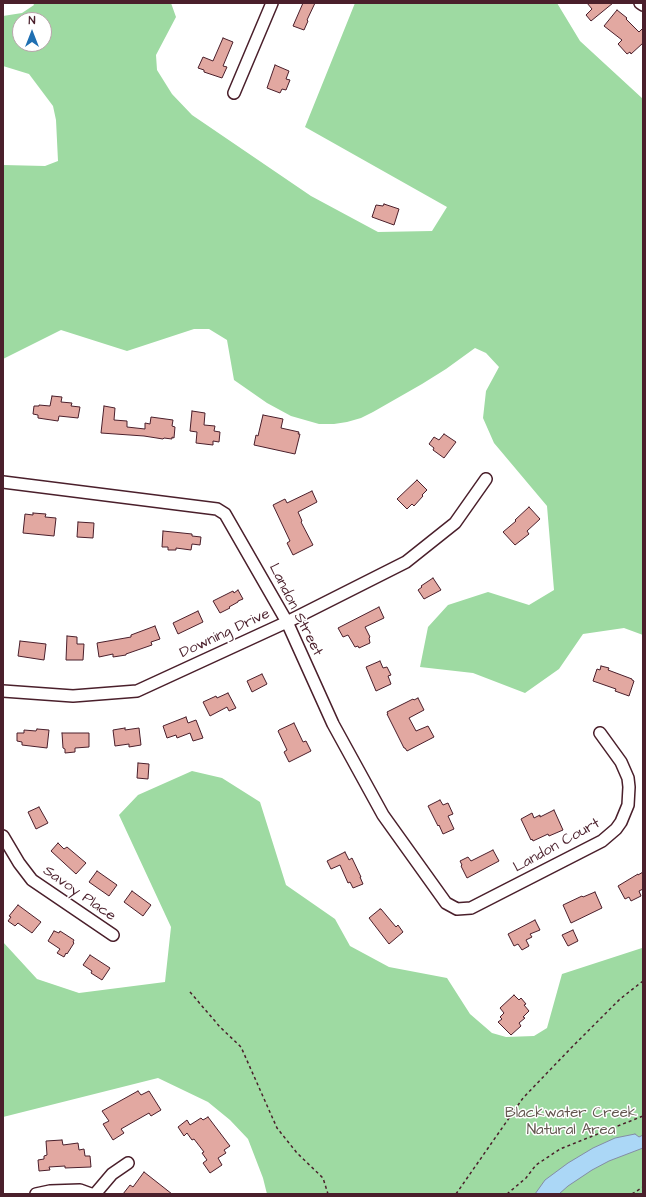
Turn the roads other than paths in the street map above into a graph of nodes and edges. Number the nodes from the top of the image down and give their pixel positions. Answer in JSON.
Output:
{"nodes":[{"id":1,"x":272,"y":3,"type":"edge"},
{"id":2,"x":640,"y":3,"type":"edge"},
{"id":3,"x":643,"y":5,"type":"edge"},
{"id":4,"x":234,"y":93,"type":"dead end"},
{"id":5,"x":486,"y":479,"type":"dead end"},
{"id":6,"x":3,"y":482,"type":"edge"},
{"id":7,"x":287,"y":622,"type":"junction"},
{"id":8,"x":3,"y":691,"type":"edge"},
{"id":9,"x":600,"y":733,"type":"dead end"},
{"id":10,"x":3,"y":836,"type":"edge"},
{"id":11,"x":457,"y":909,"type":"joint"},
{"id":12,"x":113,"y":935,"type":"dead end"},
{"id":13,"x":128,"y":1163,"type":"dead end"},
{"id":14,"x":36,"y":1194,"type":"edge"},
{"id":15,"x":91,"y":1194,"type":"edge"},
{"id":16,"x":95,"y":1194,"type":"edge"}],
"edges":[{"from":1,"to":4,"type":"street"},
{"from":2,"to":3,"type":"street"},
{"from":5,"to":7,"type":"street","name":"Downing Drive"},
{"from":6,"to":7,"type":"street","name":"Landon Street"},
{"from":7,"to":8,"type":"street","name":"Downing Drive"},
{"from":7,"to":11,"type":"street","name":"Landon Street"},
{"from":9,"to":11,"type":"street","name":"Landon Court"},
{"from":10,"to":12,"type":"street","name":"Savoy Place"},
{"from":13,"to":16,"type":"street"},
{"from":14,"to":15,"type":"street"}]}
